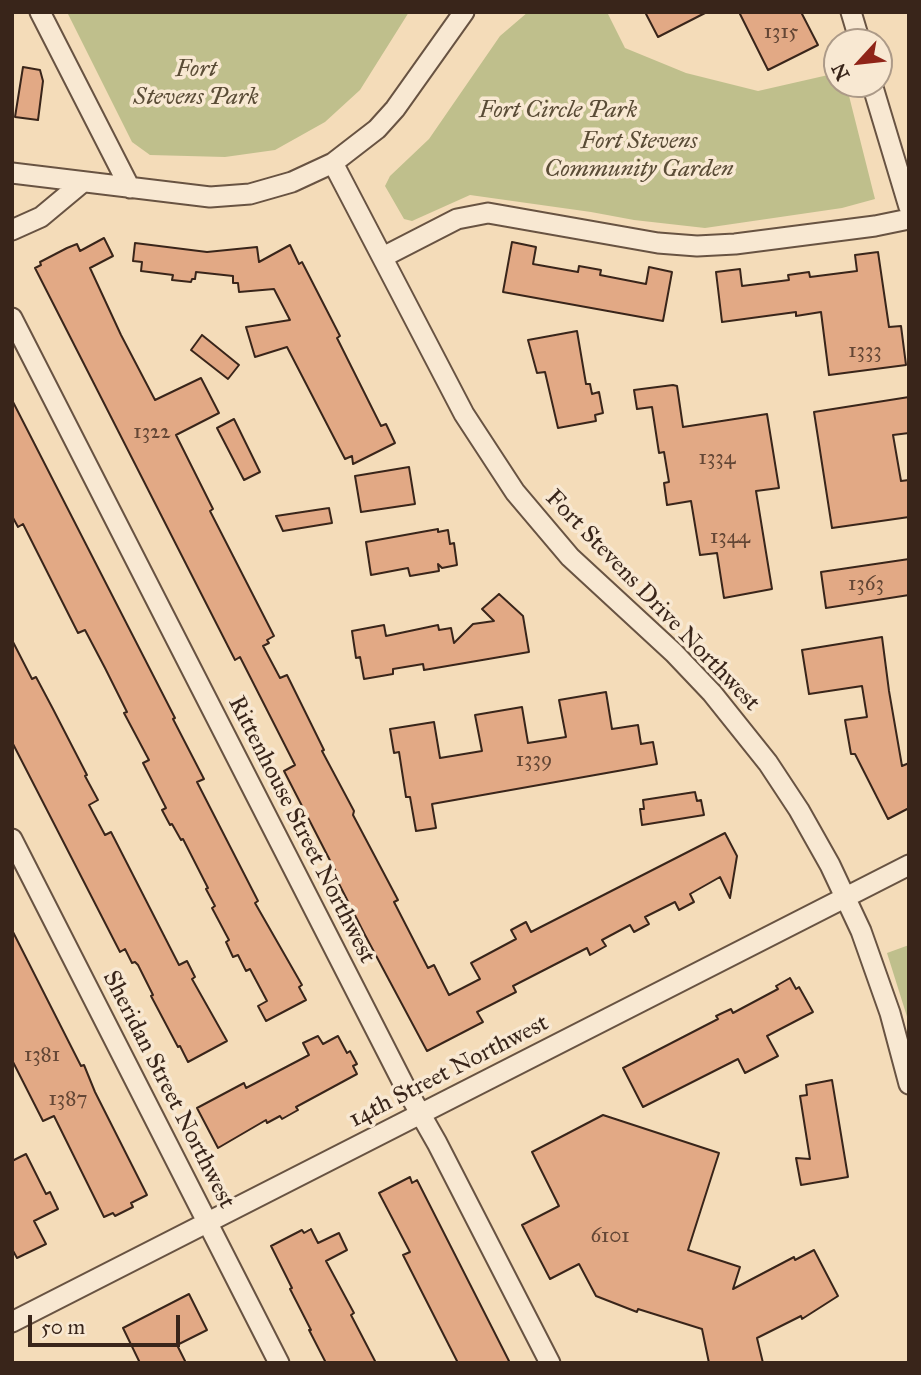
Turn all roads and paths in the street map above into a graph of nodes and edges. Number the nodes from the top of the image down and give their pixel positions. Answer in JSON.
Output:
{"nodes":[{"id":1,"x":40,"y":12,"type":"edge"},
{"id":2,"x":464,"y":12,"type":"edge"},
{"id":3,"x":876,"y":98,"type":"edge"},
{"id":4,"x":333,"y":163,"type":"junction"},
{"id":5,"x":12,"y":173,"type":"edge"},
{"id":6,"x":83,"y":182,"type":"junction"},
{"id":7,"x":130,"y":188,"type":"junction"},
{"id":8,"x":909,"y":207,"type":"edge"},
{"id":9,"x":909,"y":219,"type":"edge"},
{"id":10,"x":12,"y":230,"type":"edge"},
{"id":11,"x":383,"y":257,"type":"junction"},
{"id":12,"x":12,"y":318,"type":"edge"},
{"id":13,"x":12,"y":839,"type":"edge"},
{"id":14,"x":909,"y":865,"type":"edge"},
{"id":15,"x":846,"y":897,"type":"junction"},
{"id":16,"x":909,"y":1084,"type":"edge"},
{"id":17,"x":421,"y":1114,"type":"junction"},
{"id":18,"x":208,"y":1222,"type":"junction"},
{"id":19,"x":12,"y":1322,"type":"edge"},
{"id":20,"x":279,"y":1363,"type":"edge"},
{"id":21,"x":550,"y":1363,"type":"edge"}],
"edges":[{"from":1,"to":7,"type":"street"},
{"from":2,"to":4,"type":"street"},
{"from":3,"to":8,"type":"street"},
{"from":4,"to":7,"type":"street"},
{"from":4,"to":11,"type":"street","name":"Fort Stevens Drive Northwest"},
{"from":5,"to":6,"type":"street"},
{"from":6,"to":7,"type":"street"},
{"from":6,"to":10,"type":"street"},
{"from":9,"to":11,"type":"street"},
{"from":11,"to":15,"type":"street","name":"Fort Stevens Drive Northwest"},
{"from":12,"to":17,"type":"street","name":"Rittenhouse Street Northwest"},
{"from":13,"to":18,"type":"street","name":"Sheridan Street Northwest"},
{"from":14,"to":15,"type":"street","name":"14th Street Northwest"},
{"from":15,"to":16,"type":"street","name":"Fort Stevens Drive Northwest"},
{"from":15,"to":17,"type":"street","name":"14th Street Northwest"},
{"from":17,"to":18,"type":"street","name":"14th Street Northwest"},
{"from":17,"to":21,"type":"street","name":"Rittenhouse Street Northwest"},
{"from":18,"to":19,"type":"street","name":"14th Street Northwest"},
{"from":18,"to":20,"type":"street","name":"Sheridan Street Northwest"}]}
